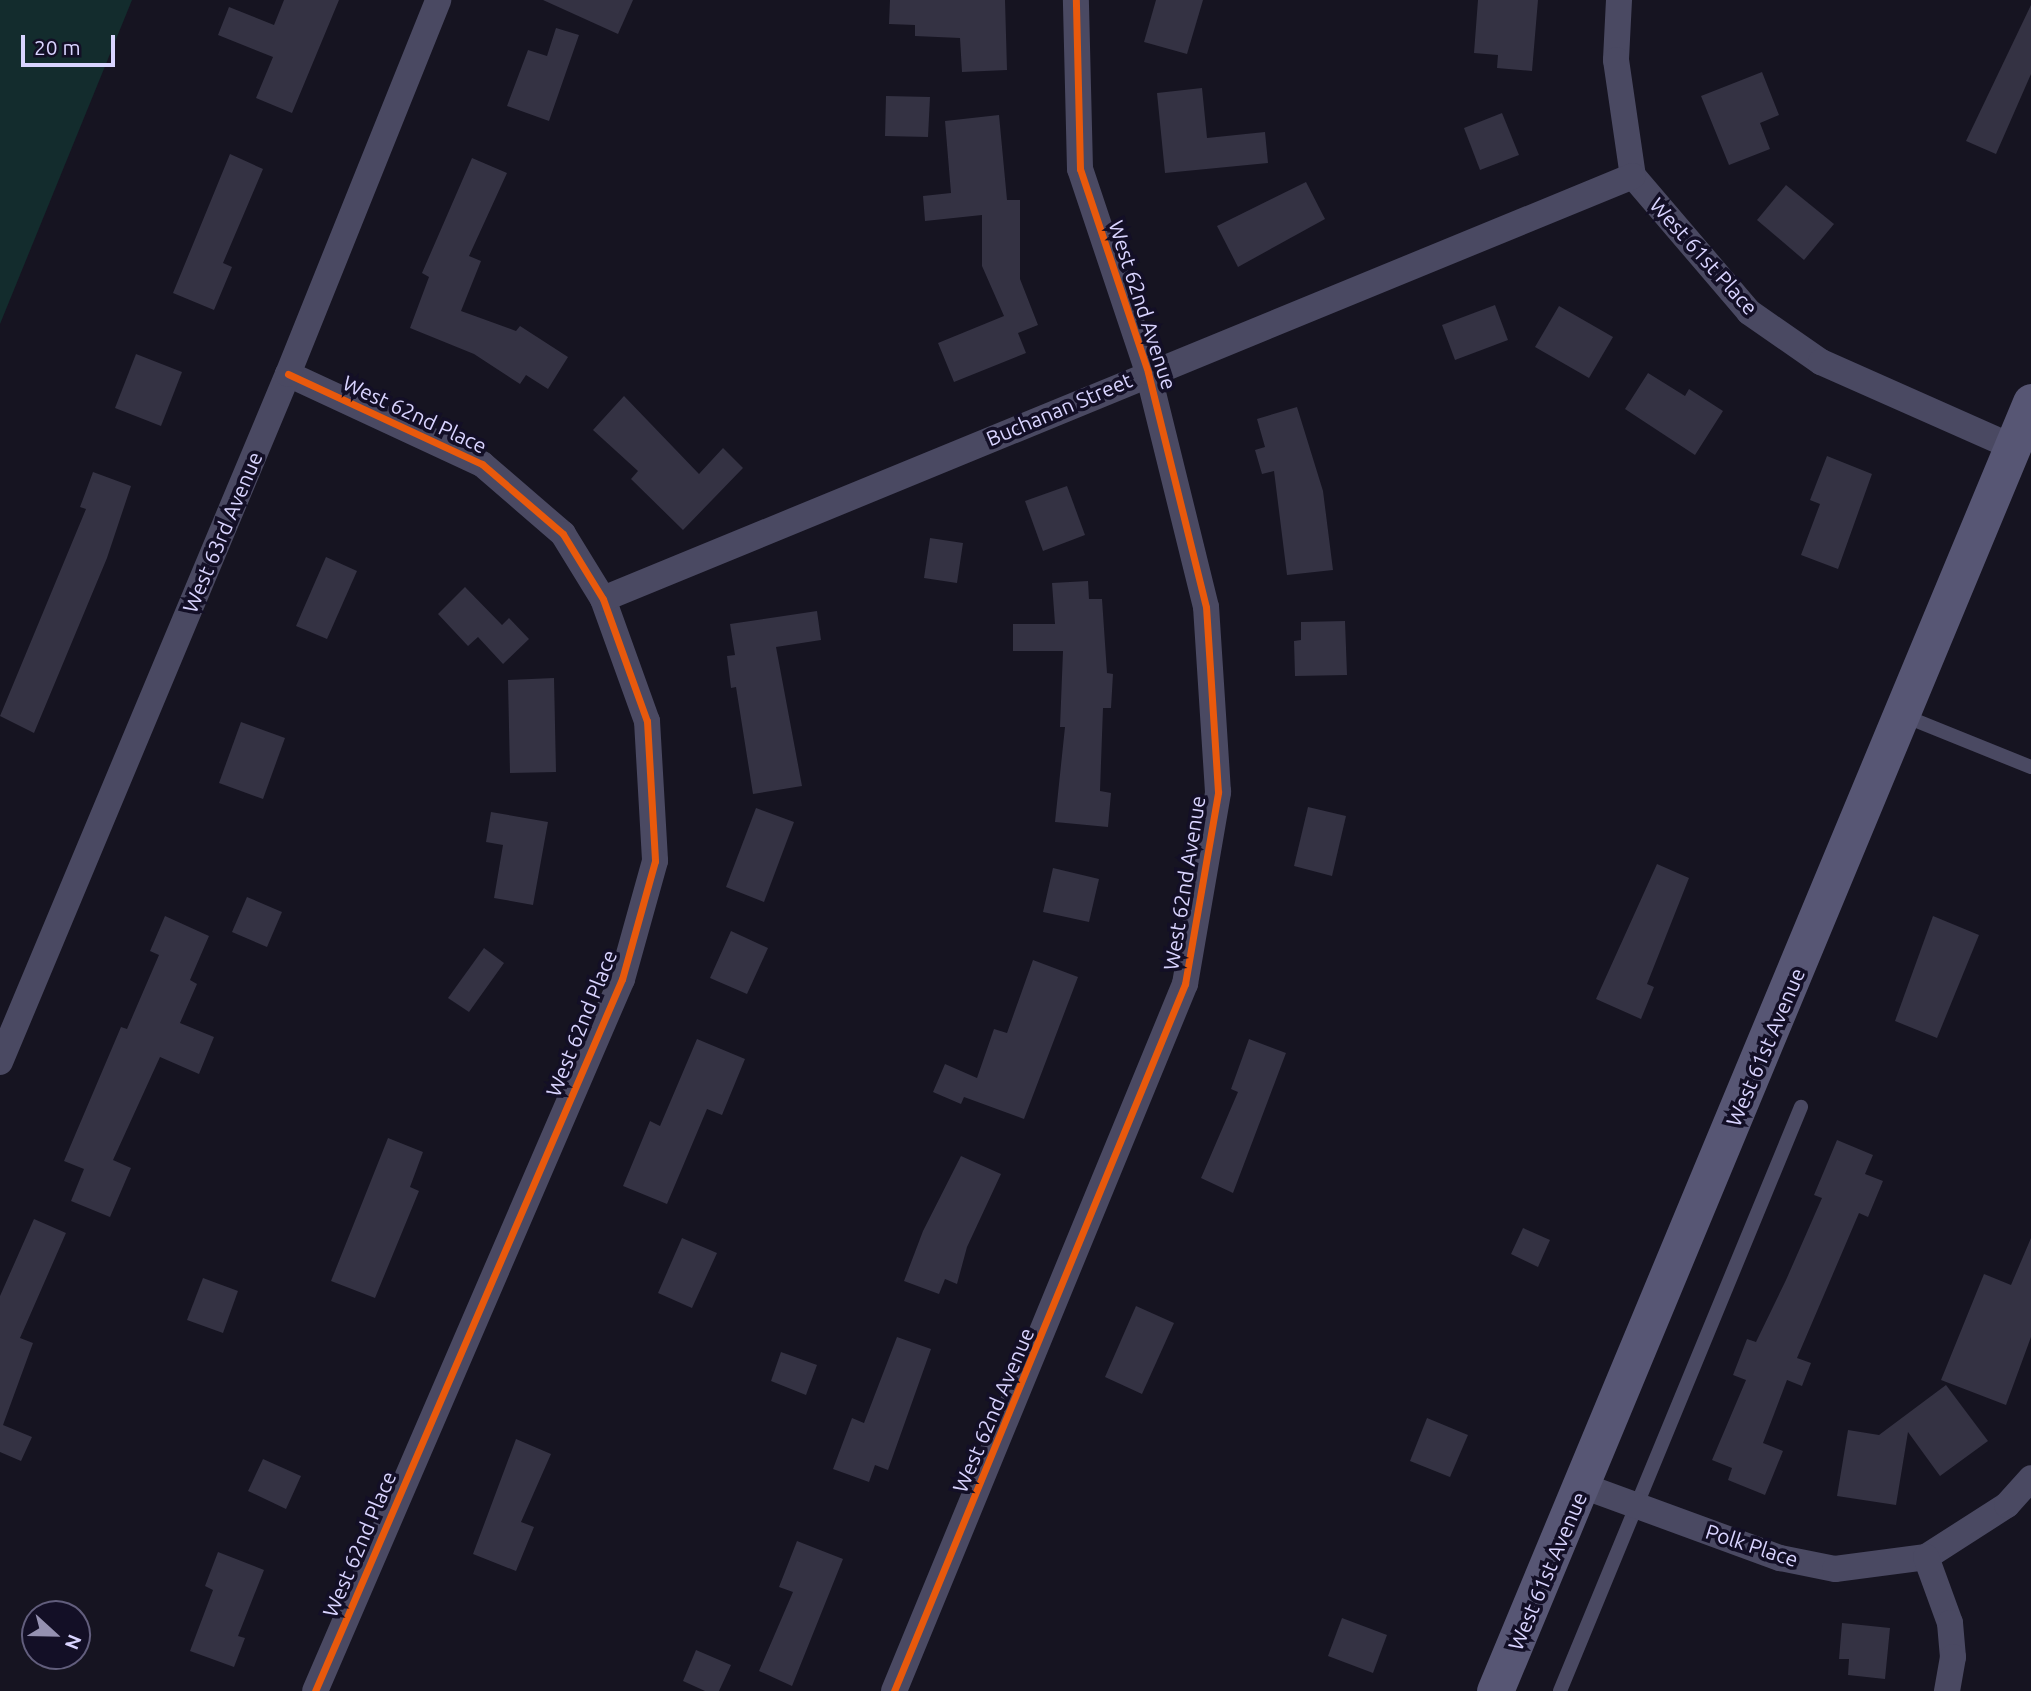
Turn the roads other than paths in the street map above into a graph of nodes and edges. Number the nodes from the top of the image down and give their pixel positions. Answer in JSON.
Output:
{"nodes":[{"id":1,"x":438,"y":0,"type":"edge"},
{"id":2,"x":1076,"y":0,"type":"edge"},
{"id":3,"x":1619,"y":0,"type":"edge"},
{"id":4,"x":1633,"y":176,"type":"junction"},
{"id":5,"x":1149,"y":372,"type":"junction"},
{"id":6,"x":288,"y":374,"type":"junction"},
{"id":7,"x":2031,"y":402,"type":"edge"},
{"id":8,"x":2013,"y":447,"type":"junction"},
{"id":9,"x":603,"y":599,"type":"junction"},
{"id":10,"x":1902,"y":715,"type":"junction"},
{"id":11,"x":2031,"y":766,"type":"edge"},
{"id":12,"x":0,"y":1062,"type":"edge"},
{"id":13,"x":1801,"y":1107,"type":"dead end"},
{"id":14,"x":2031,"y":1478,"type":"edge"},
{"id":15,"x":1583,"y":1486,"type":"junction"},
{"id":16,"x":1636,"y":1504,"type":"junction"},
{"id":17,"x":1926,"y":1557,"type":"junction"},
{"id":18,"x":315,"y":1691,"type":"edge"},
{"id":19,"x":894,"y":1691,"type":"edge"},
{"id":20,"x":1495,"y":1691,"type":"edge"},
{"id":21,"x":1560,"y":1691,"type":"edge"},
{"id":22,"x":1947,"y":1691,"type":"edge"}],
"edges":[{"from":1,"to":6,"type":"street","name":"West 63rd Avenue"},
{"from":2,"to":5,"type":"street","name":"West 62nd Avenue"},
{"from":3,"to":4,"type":"street"},
{"from":4,"to":5,"type":"street","name":"Buchanan Street"},
{"from":4,"to":8,"type":"street","name":"West 61st Place"},
{"from":5,"to":9,"type":"street","name":"Buchanan Street"},
{"from":5,"to":19,"type":"street","name":"West 62nd Avenue"},
{"from":6,"to":9,"type":"street","name":"West 62nd Place"},
{"from":6,"to":12,"type":"street","name":"West 63rd Avenue"},
{"from":7,"to":8,"type":"main road","name":"West 61st Avenue"},
{"from":8,"to":10,"type":"main road","name":"West 61st Avenue"},
{"from":9,"to":18,"type":"street","name":"West 62nd Place"},
{"from":10,"to":11,"type":"lane"},
{"from":10,"to":15,"type":"main road","name":"West 61st Avenue"},
{"from":13,"to":16,"type":"lane"},
{"from":14,"to":17,"type":"street"},
{"from":15,"to":16,"type":"street","name":"Polk Place"},
{"from":15,"to":20,"type":"main road","name":"West 61st Avenue"},
{"from":16,"to":17,"type":"street","name":"Polk Place"},
{"from":16,"to":21,"type":"lane"},
{"from":17,"to":22,"type":"street"}]}
